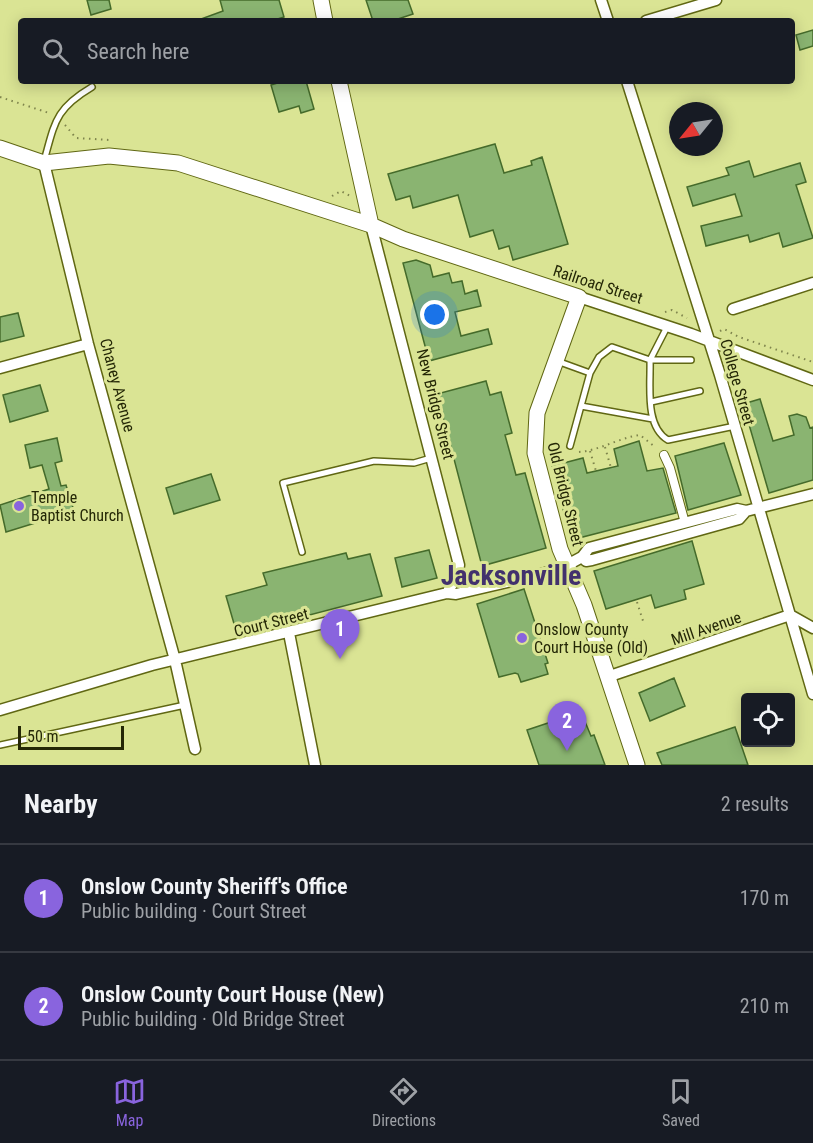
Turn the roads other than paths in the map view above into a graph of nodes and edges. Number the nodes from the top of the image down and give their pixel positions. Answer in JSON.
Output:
{"nodes":[{"id":1,"x":321,"y":0,"type":"edge"},
{"id":2,"x":601,"y":0,"type":"edge"},
{"id":3,"x":716,"y":0,"type":"edge"},
{"id":4,"x":324,"y":18,"type":"edge"},
{"id":5,"x":607,"y":18,"type":"edge"},
{"id":6,"x":656,"y":18,"type":"edge"},
{"id":7,"x":340,"y":84,"type":"edge"},
{"id":8,"x":628,"y":84,"type":"edge"},
{"id":9,"x":92,"y":87,"type":"dead end"},
{"id":10,"x":0,"y":148,"type":"edge"},
{"id":11,"x":44,"y":163,"type":"junction"},
{"id":12,"x":372,"y":225,"type":"junction"},
{"id":13,"x":813,"y":283,"type":"edge"},
{"id":14,"x":579,"y":297,"type":"junction"},
{"id":15,"x":733,"y":309,"type":"dead end"},
{"id":16,"x":668,"y":326,"type":"junction"},
{"id":17,"x":710,"y":340,"type":"junction"},
{"id":18,"x":88,"y":344,"type":"junction"},
{"id":19,"x":650,"y":360,"type":"junction"},
{"id":20,"x":691,"y":360,"type":"dead end"},
{"id":21,"x":556,"y":361,"type":"junction"},
{"id":22,"x":0,"y":368,"type":"edge"},
{"id":23,"x":590,"y":373,"type":"junction"},
{"id":24,"x":813,"y":380,"type":"edge"},
{"id":25,"x":700,"y":391,"type":"dead end"},
{"id":26,"x":651,"y":402,"type":"junction"},
{"id":27,"x":581,"y":406,"type":"junction"},
{"id":28,"x":653,"y":419,"type":"junction"},
{"id":29,"x":735,"y":426,"type":"junction"},
{"id":30,"x":570,"y":446,"type":"dead end"},
{"id":31,"x":664,"y":455,"type":"road end"},
{"id":32,"x":431,"y":458,"type":"junction"},
{"id":33,"x":813,"y":494,"type":"edge"},
{"id":34,"x":759,"y":508,"type":"junction"},
{"id":35,"x":686,"y":523,"type":"junction"},
{"id":36,"x":699,"y":525,"type":"junction"},
{"id":37,"x":671,"y":532,"type":"junction"},
{"id":38,"x":643,"y":540,"type":"junction"},
{"id":39,"x":614,"y":542,"type":"junction"},
{"id":40,"x":302,"y":552,"type":"dead end"},
{"id":41,"x":617,"y":553,"type":"junction"},
{"id":42,"x":582,"y":557,"type":"junction"},
{"id":43,"x":566,"y":565,"type":"junction"},
{"id":44,"x":447,"y":593,"type":"junction"},
{"id":45,"x":790,"y":615,"type":"junction"},
{"id":46,"x":813,"y":628,"type":"edge"},
{"id":47,"x":289,"y":633,"type":"junction"},
{"id":48,"x":176,"y":660,"type":"junction"},
{"id":49,"x":608,"y":677,"type":"junction"},
{"id":50,"x":813,"y":694,"type":"edge"},
{"id":51,"x":185,"y":705,"type":"junction"},
{"id":52,"x":0,"y":710,"type":"edge"},
{"id":53,"x":0,"y":745,"type":"edge"},
{"id":54,"x":195,"y":749,"type":"dead end"},
{"id":55,"x":315,"y":765,"type":"edge"},
{"id":56,"x":637,"y":765,"type":"edge"}],
"edges":[{"from":1,"to":4,"type":"main road"},
{"from":2,"to":5,"type":"street"},
{"from":3,"to":6,"type":"street"},
{"from":7,"to":12,"type":"main road","name":"New Bridge Street"},
{"from":8,"to":17,"type":"street","name":"College Street"},
{"from":9,"to":11,"type":"lane"},
{"from":10,"to":11,"type":"main road"},
{"from":11,"to":12,"type":"main road","name":"Railroad Street"},
{"from":11,"to":18,"type":"street","name":"Chaney Avenue"},
{"from":12,"to":14,"type":"main road","name":"Railroad Street"},
{"from":12,"to":32,"type":"street","name":"New Bridge Street"},
{"from":13,"to":15,"type":"street"},
{"from":14,"to":16,"type":"street","name":"Railroad Street"},
{"from":14,"to":21,"type":"main road","name":"Old Bridge Street"},
{"from":16,"to":17,"type":"street","name":"Railroad Street"},
{"from":16,"to":19,"type":"lane"},
{"from":17,"to":24,"type":"street","name":"Railroad Street"},
{"from":17,"to":29,"type":"street","name":"College Street"},
{"from":18,"to":22,"type":"street"},
{"from":18,"to":48,"type":"street","name":"Chaney Avenue"},
{"from":19,"to":20,"type":"lane"},
{"from":19,"to":23,"type":"lane"},
{"from":19,"to":26,"type":"lane"},
{"from":21,"to":23,"type":"lane"},
{"from":21,"to":43,"type":"main road","name":"Old Bridge Street"},
{"from":23,"to":27,"type":"lane"},
{"from":25,"to":26,"type":"lane"},
{"from":26,"to":28,"type":"lane"},
{"from":27,"to":28,"type":"lane"},
{"from":27,"to":30,"type":"lane"},
{"from":28,"to":29,"type":"lane"},
{"from":29,"to":34,"type":"street","name":"College Street"},
{"from":31,"to":35,"type":"street"},
{"from":32,"to":40,"type":"lane"},
{"from":32,"to":44,"type":"street","name":"New Bridge Street"},
{"from":33,"to":34,"type":"street","name":"Court Street"},
{"from":34,"to":36,"type":"street","name":"Court Street"},
{"from":34,"to":45,"type":"street","name":"College Street"},
{"from":35,"to":36,"type":"street","name":"Court Street"},
{"from":35,"to":37,"type":"street","name":"Court Street"},
{"from":36,"to":37,"type":"street","name":"Court Street"},
{"from":37,"to":38,"type":"street","name":"Court Street"},
{"from":38,"to":39,"type":"street","name":"Court Street"},
{"from":38,"to":41,"type":"street","name":"Court Street"},
{"from":39,"to":41,"type":"lane"},
{"from":39,"to":42,"type":"street","name":"Court Street"},
{"from":41,"to":42,"type":"street","name":"Court Street"},
{"from":42,"to":43,"type":"street","name":"Court Street"},
{"from":43,"to":44,"type":"street","name":"Court Street"},
{"from":43,"to":49,"type":"main road","name":"Old Bridge Street"},
{"from":44,"to":47,"type":"street","name":"Court Street"},
{"from":45,"to":46,"type":"street"},
{"from":45,"to":49,"type":"street","name":"Mill Avenue"},
{"from":45,"to":50,"type":"street","name":"College Street"},
{"from":47,"to":48,"type":"street","name":"Court Street"},
{"from":47,"to":55,"type":"street"},
{"from":48,"to":51,"type":"street","name":"Chaney Avenue"},
{"from":48,"to":52,"type":"street","name":"Court Street"},
{"from":49,"to":56,"type":"main road","name":"Old Bridge Street"},
{"from":51,"to":53,"type":"lane"},
{"from":51,"to":54,"type":"street","name":"Chaney Avenue"}]}
